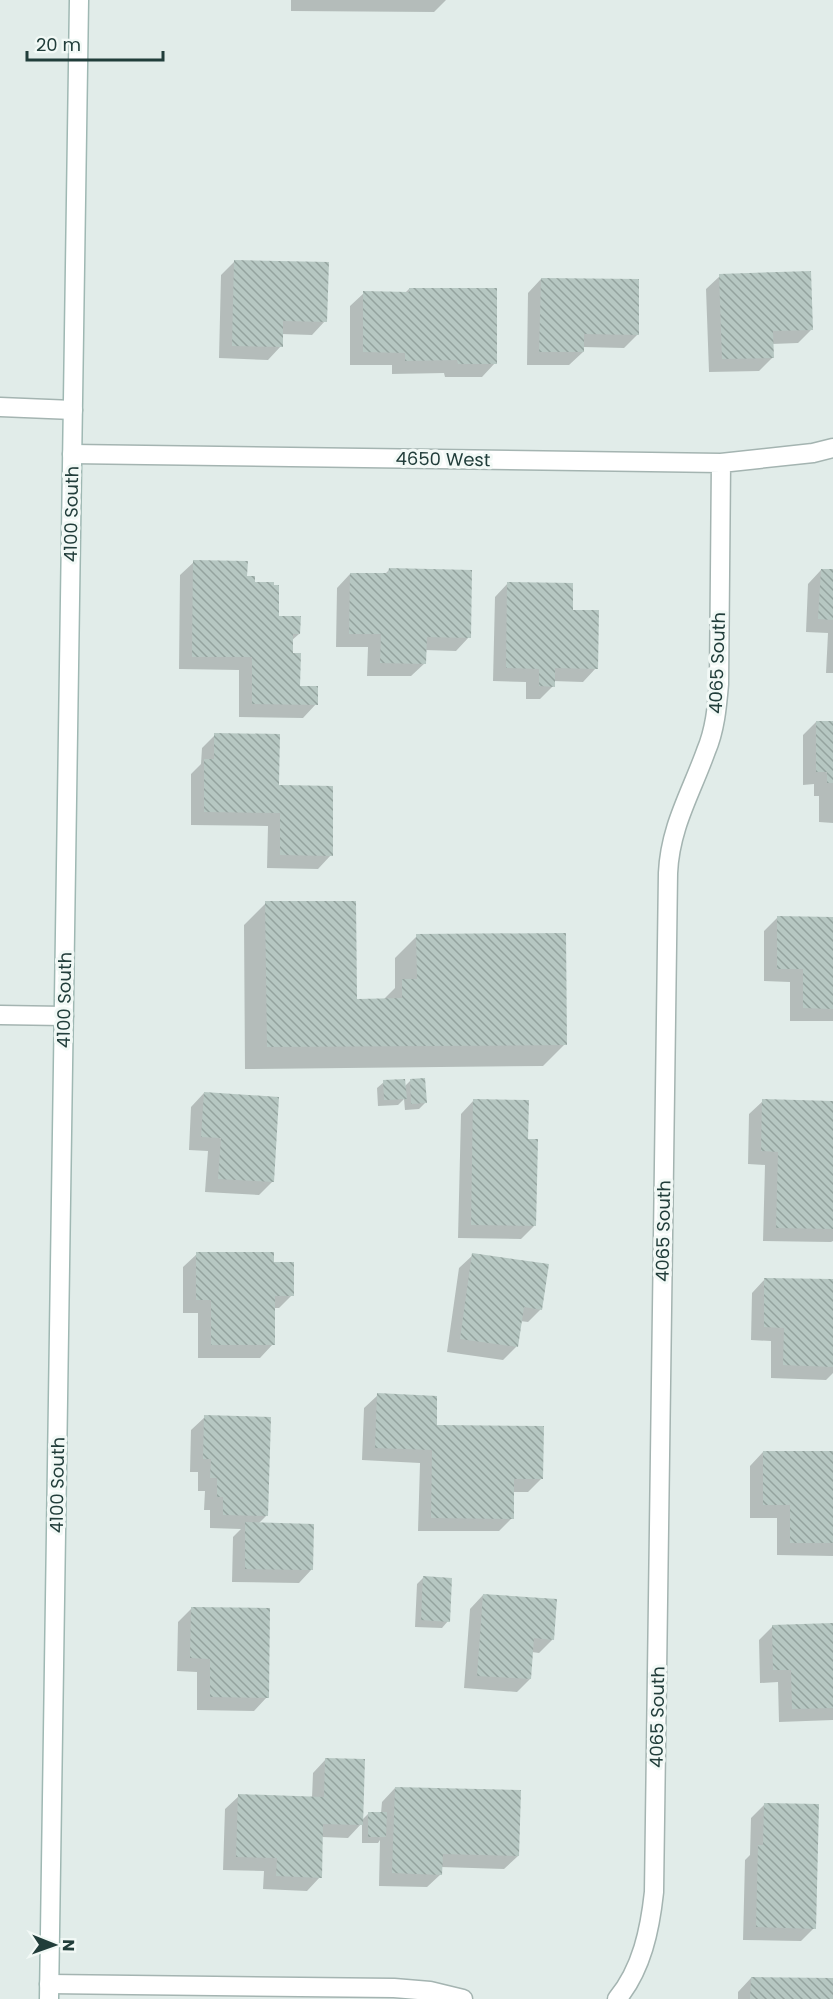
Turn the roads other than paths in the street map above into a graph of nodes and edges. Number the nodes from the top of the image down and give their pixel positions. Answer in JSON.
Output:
{"nodes":[{"id":1,"x":79,"y":0,"type":"edge"},
{"id":2,"x":0,"y":407,"type":"edge"},
{"id":3,"x":73,"y":410,"type":"junction"},
{"id":4,"x":833,"y":448,"type":"edge"},
{"id":5,"x":72,"y":454,"type":"junction"},
{"id":6,"x":721,"y":463,"type":"junction"},
{"id":7,"x":0,"y":1015,"type":"edge"},
{"id":8,"x":64,"y":1016,"type":"junction"},
{"id":9,"x":49,"y":1991,"type":"edge"},
{"id":10,"x":463,"y":1999,"type":"edge"},
{"id":11,"x":617,"y":1999,"type":"edge"}],
"edges":[{"from":1,"to":3,"type":"street","name":"4100 South"},
{"from":2,"to":3,"type":"street"},
{"from":3,"to":5,"type":"street","name":"4100 South"},
{"from":4,"to":6,"type":"street","name":"4650 West"},
{"from":5,"to":6,"type":"street","name":"4650 West"},
{"from":5,"to":8,"type":"street","name":"4100 South"},
{"from":6,"to":11,"type":"street","name":"4065 South"},
{"from":7,"to":8,"type":"street"},
{"from":8,"to":9,"type":"street","name":"4100 South"},
{"from":9,"to":10,"type":"street"}]}
